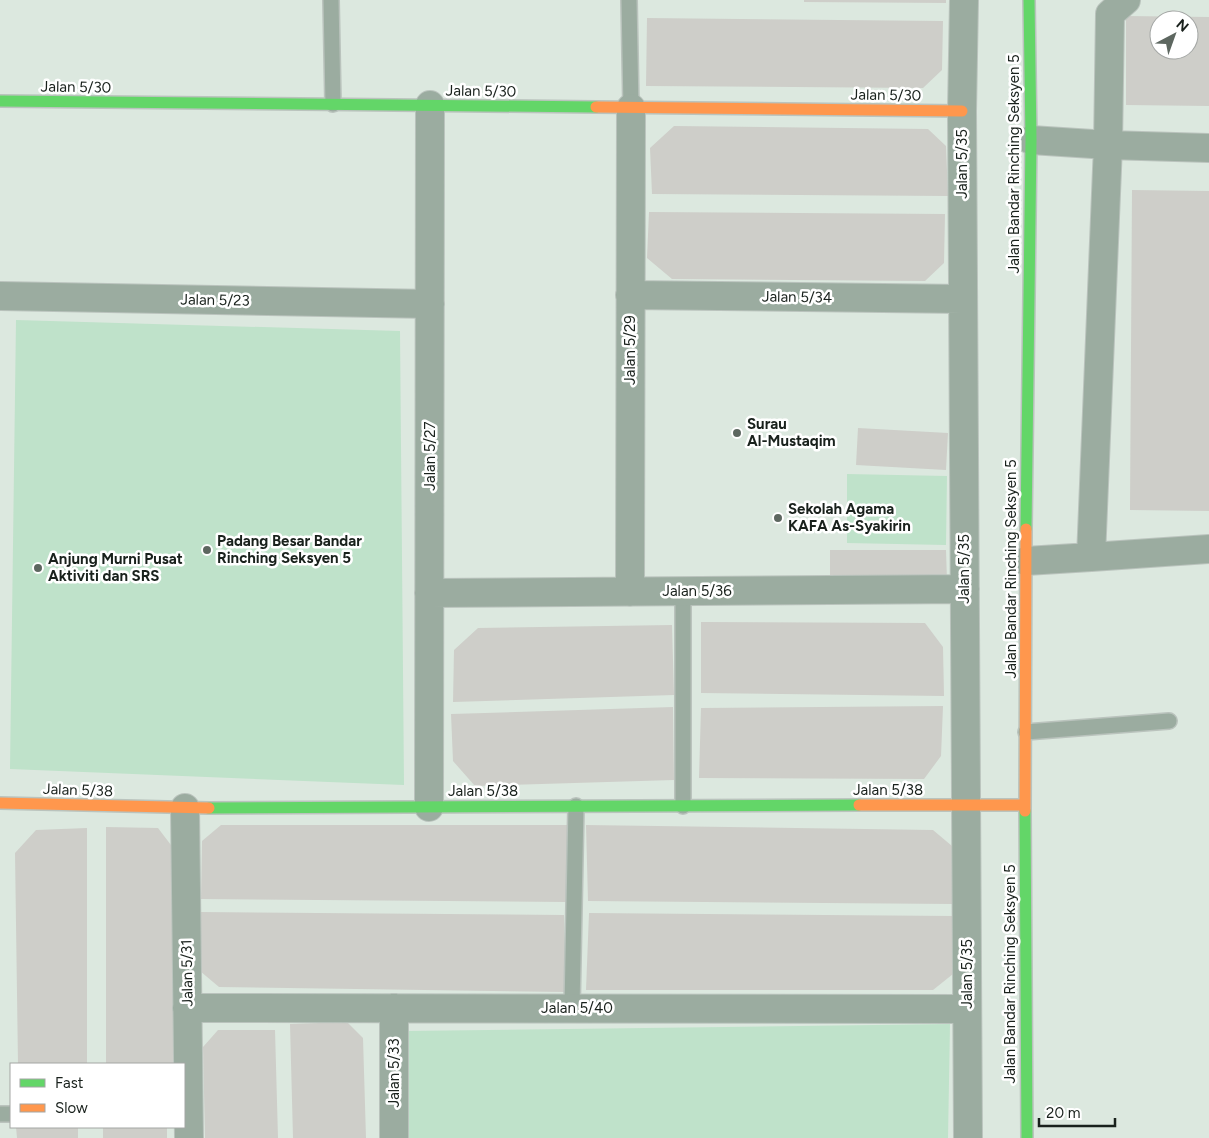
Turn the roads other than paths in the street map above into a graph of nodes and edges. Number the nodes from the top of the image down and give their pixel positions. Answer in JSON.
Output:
{"nodes":[{"id":1,"x":331,"y":0,"type":"edge"},
{"id":2,"x":629,"y":0,"type":"edge"},
{"id":3,"x":964,"y":0,"type":"edge"},
{"id":4,"x":1029,"y":0,"type":"edge"},
{"id":5,"x":1126,"y":0,"type":"edge"},
{"id":6,"x":0,"y":101,"type":"edge"},
{"id":7,"x":333,"y":104,"type":"junction"},
{"id":8,"x":430,"y":105,"type":"junction"},
{"id":9,"x":631,"y":108,"type":"junction"},
{"id":10,"x":962,"y":111,"type":"junction"},
{"id":11,"x":1031,"y":140,"type":"junction"},
{"id":12,"x":1108,"y":145,"type":"junction"},
{"id":13,"x":1209,"y":148,"type":"edge"},
{"id":14,"x":630,"y":295,"type":"junction"},
{"id":15,"x":0,"y":296,"type":"edge"},
{"id":16,"x":963,"y":299,"type":"junction"},
{"id":17,"x":430,"y":304,"type":"junction"},
{"id":18,"x":1209,"y":549,"type":"edge"},
{"id":19,"x":1091,"y":557,"type":"junction"},
{"id":20,"x":1026,"y":561,"type":"junction"},
{"id":21,"x":965,"y":589,"type":"junction"},
{"id":22,"x":683,"y":591,"type":"junction"},
{"id":23,"x":630,"y":592,"type":"junction"},
{"id":24,"x":430,"y":593,"type":"junction"},
{"id":25,"x":1170,"y":721,"type":"dead end"},
{"id":26,"x":1026,"y":732,"type":"junction"},
{"id":27,"x":0,"y":803,"type":"edge"},
{"id":28,"x":966,"y":805,"type":"junction"},
{"id":29,"x":576,"y":806,"type":"junction"},
{"id":30,"x":683,"y":806,"type":"junction"},
{"id":31,"x":1025,"y":806,"type":"junction"},
{"id":32,"x":429,"y":807,"type":"junction"},
{"id":33,"x":185,"y":808,"type":"junction"},
{"id":34,"x":187,"y":1008,"type":"junction"},
{"id":35,"x":394,"y":1008,"type":"junction"},
{"id":36,"x":572,"y":1008,"type":"junction"},
{"id":37,"x":967,"y":1009,"type":"junction"},
{"id":38,"x":187,"y":1121,"type":"edge"},
{"id":39,"x":394,"y":1138,"type":"edge"},
{"id":40,"x":968,"y":1138,"type":"edge"},
{"id":41,"x":1027,"y":1138,"type":"edge"}],
"edges":[{"from":1,"to":7,"type":"lane"},
{"from":2,"to":9,"type":"lane"},
{"from":3,"to":10,"type":"street","name":"Jalan 5/35"},
{"from":4,"to":11,"type":"street","name":"Jalan Bandar Rinching Seksyen 5"},
{"from":5,"to":12,"type":"street"},
{"from":6,"to":7,"type":"street","name":"Jalan 5/30"},
{"from":7,"to":8,"type":"street","name":"Jalan 5/30"},
{"from":8,"to":9,"type":"street","name":"Jalan 5/30"},
{"from":8,"to":17,"type":"street","name":"Jalan 5/27"},
{"from":9,"to":10,"type":"street","name":"Jalan 5/30"},
{"from":9,"to":14,"type":"street","name":"Jalan 5/29"},
{"from":10,"to":16,"type":"street","name":"Jalan 5/35"},
{"from":11,"to":12,"type":"street"},
{"from":11,"to":20,"type":"street","name":"Jalan Bandar Rinching Seksyen 5"},
{"from":12,"to":13,"type":"street"},
{"from":12,"to":19,"type":"street"},
{"from":14,"to":16,"type":"street","name":"Jalan 5/34"},
{"from":14,"to":23,"type":"street","name":"Jalan 5/29"},
{"from":15,"to":17,"type":"street","name":"Jalan 5/23"},
{"from":16,"to":21,"type":"street","name":"Jalan 5/35"},
{"from":17,"to":24,"type":"street","name":"Jalan 5/27"},
{"from":18,"to":19,"type":"street"},
{"from":19,"to":20,"type":"street"},
{"from":20,"to":26,"type":"street","name":"Jalan Bandar Rinching Seksyen 5"},
{"from":21,"to":22,"type":"street","name":"Jalan 5/36"},
{"from":21,"to":28,"type":"street","name":"Jalan 5/35"},
{"from":22,"to":23,"type":"street","name":"Jalan 5/36"},
{"from":22,"to":30,"type":"lane"},
{"from":23,"to":24,"type":"street","name":"Jalan 5/36"},
{"from":24,"to":32,"type":"street","name":"Jalan 5/27"},
{"from":25,"to":26,"type":"lane"},
{"from":26,"to":31,"type":"street","name":"Jalan Bandar Rinching Seksyen 5"},
{"from":27,"to":33,"type":"street","name":"Jalan 5/38"},
{"from":28,"to":30,"type":"street","name":"Jalan 5/38"},
{"from":28,"to":31,"type":"street","name":"Jalan 5/38"},
{"from":28,"to":37,"type":"street","name":"Jalan 5/35"},
{"from":29,"to":30,"type":"street","name":"Jalan 5/38"},
{"from":29,"to":32,"type":"street","name":"Jalan 5/38"},
{"from":29,"to":36,"type":"lane"},
{"from":31,"to":41,"type":"street","name":"Jalan Bandar Rinching Seksyen 5"},
{"from":32,"to":33,"type":"street","name":"Jalan 5/38"},
{"from":33,"to":34,"type":"street","name":"Jalan 5/31"},
{"from":34,"to":35,"type":"street","name":"Jalan 5/40"},
{"from":34,"to":38,"type":"street","name":"Jalan 5/31"},
{"from":35,"to":36,"type":"street","name":"Jalan 5/40"},
{"from":35,"to":39,"type":"street","name":"Jalan 5/33"},
{"from":36,"to":37,"type":"street","name":"Jalan 5/40"},
{"from":37,"to":40,"type":"street","name":"Jalan 5/35"}]}
